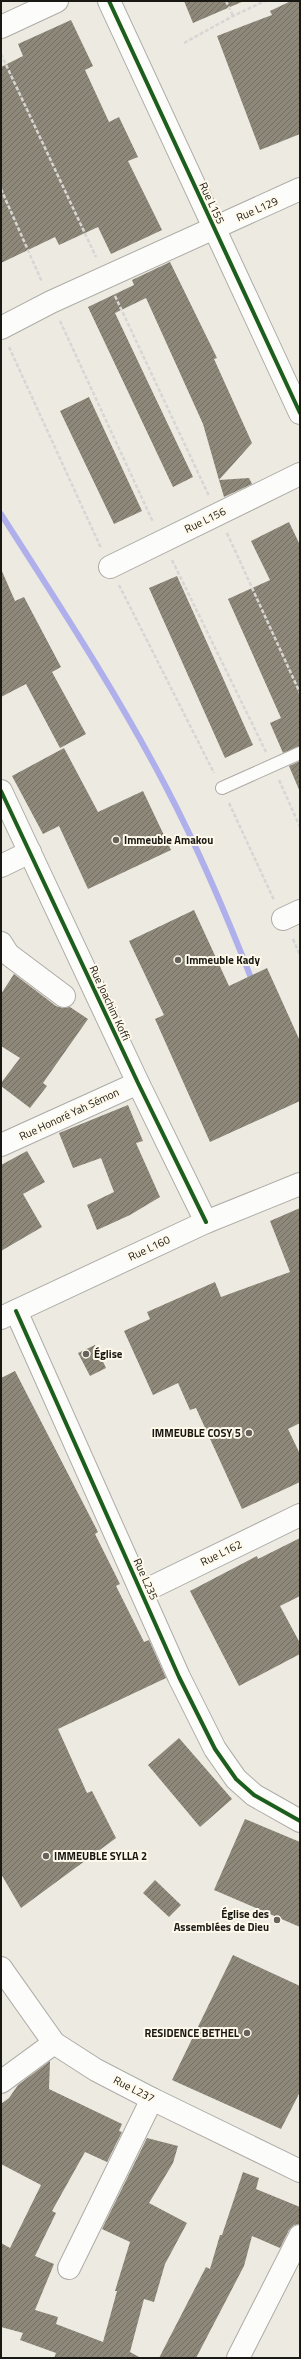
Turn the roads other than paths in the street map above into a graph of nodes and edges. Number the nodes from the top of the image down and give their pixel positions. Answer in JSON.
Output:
{"nodes":[{"id":1,"x":57,"y":1,"type":"edge"},
{"id":2,"x":109,"y":1,"type":"edge"},
{"id":3,"x":1,"y":27,"type":"edge"},
{"id":4,"x":300,"y":189,"type":"edge"},
{"id":5,"x":214,"y":228,"type":"junction"},
{"id":6,"x":4,"y":336,"type":"edge"},
{"id":7,"x":300,"y":412,"type":"edge"},
{"id":8,"x":300,"y":474,"type":"edge"},
{"id":9,"x":110,"y":567,"type":"road end"},
{"id":10,"x":300,"y":753,"type":"edge"},
{"id":11,"x":222,"y":788,"type":"road end"},
{"id":12,"x":1,"y":791,"type":"edge"},
{"id":13,"x":30,"y":852,"type":"junction"},
{"id":14,"x":1,"y":866,"type":"edge"},
{"id":15,"x":1,"y":943,"type":"edge"},
{"id":16,"x":64,"y":996,"type":"dead end"},
{"id":17,"x":138,"y":1083,"type":"junction"},
{"id":18,"x":1,"y":1145,"type":"edge"},
{"id":19,"x":300,"y":1184,"type":"edge"},
{"id":20,"x":206,"y":1222,"type":"junction"},
{"id":21,"x":9,"y":1315,"type":"edge"},
{"id":22,"x":300,"y":1515,"type":"edge"},
{"id":23,"x":142,"y":1592,"type":"junction"},
{"id":24,"x":300,"y":1821,"type":"edge"},
{"id":25,"x":1,"y":1968,"type":"edge"},
{"id":26,"x":54,"y":2043,"type":"junction"},
{"id":27,"x":1,"y":2082,"type":"edge"},
{"id":28,"x":152,"y":2099,"type":"junction"},
{"id":29,"x":300,"y":2171,"type":"edge"},
{"id":30,"x":300,"y":2236,"type":"edge"},
{"id":31,"x":69,"y":2268,"type":"dead end"},
{"id":32,"x":238,"y":2358,"type":"edge"}],
"edges":[{"from":1,"to":3,"type":"street"},
{"from":2,"to":5,"type":"street","name":"Rue L155"},
{"from":4,"to":5,"type":"street","name":"Rue L129"},
{"from":5,"to":6,"type":"street","name":"Rue L129"},
{"from":5,"to":7,"type":"street","name":"Rue L155"},
{"from":8,"to":9,"type":"street","name":"Rue L156"},
{"from":10,"to":11,"type":"lane"},
{"from":12,"to":13,"type":"street","name":"Rue Joachim Koffi"},
{"from":13,"to":14,"type":"street"},
{"from":13,"to":17,"type":"street","name":"Rue Joachim Koffi"},
{"from":15,"to":16,"type":"street"},
{"from":17,"to":18,"type":"street","name":"Rue Honoré Yah Sémon"},
{"from":17,"to":20,"type":"street","name":"Rue Joachim Koffi"},
{"from":19,"to":20,"type":"street","name":"Rue L160"},
{"from":20,"to":21,"type":"street","name":"Rue L160"},
{"from":21,"to":23,"type":"street","name":"Rue L235"},
{"from":22,"to":23,"type":"street","name":"Rue L162"},
{"from":23,"to":24,"type":"street","name":"Rue L235"},
{"from":25,"to":26,"type":"street","name":"Rue L237"},
{"from":26,"to":27,"type":"street"},
{"from":26,"to":28,"type":"street","name":"Rue L237"},
{"from":28,"to":29,"type":"street","name":"Rue L237"},
{"from":28,"to":31,"type":"street"},
{"from":30,"to":32,"type":"street"}]}
